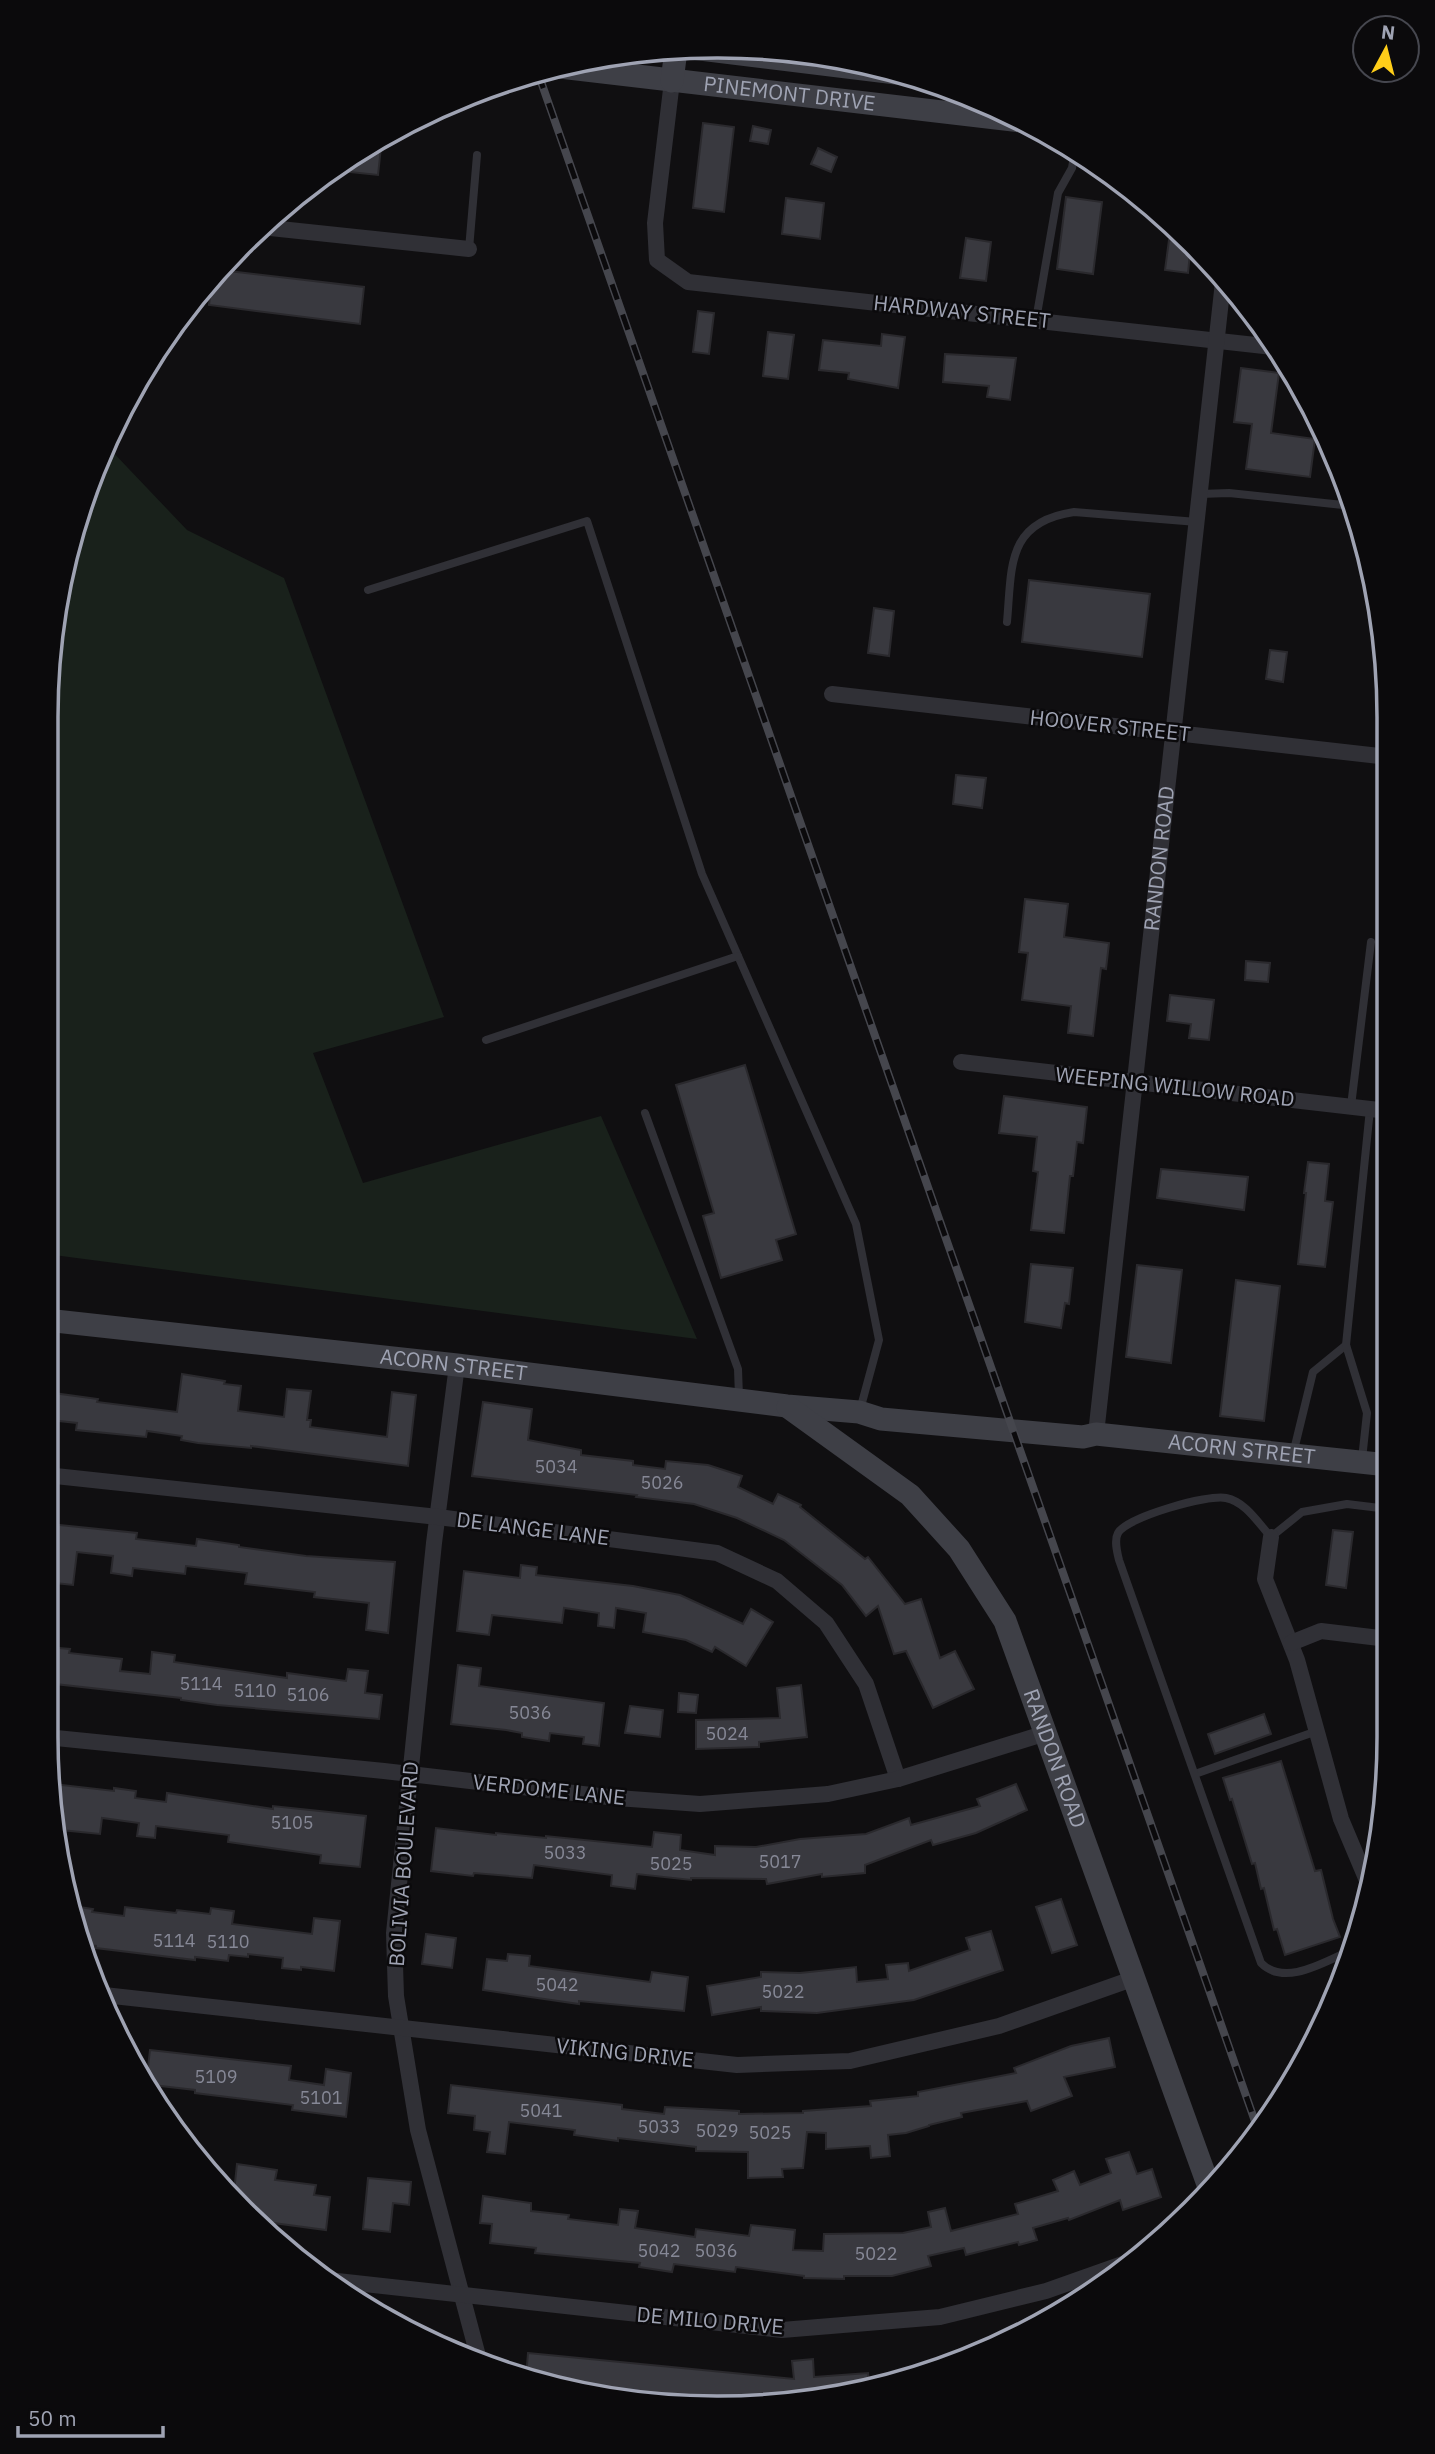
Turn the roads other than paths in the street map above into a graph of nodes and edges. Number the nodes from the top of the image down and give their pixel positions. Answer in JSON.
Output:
{"nodes":[{"id":1,"x":675,"y":59,"type":"edge"},
{"id":2,"x":589,"y":70,"type":"edge"},
{"id":3,"x":672,"y":81,"type":"junction"},
{"id":4,"x":991,"y":118,"type":"edge"},
{"id":5,"x":477,"y":155,"type":"dead end"},
{"id":6,"x":1073,"y":162,"type":"edge"},
{"id":7,"x":274,"y":228,"type":"edge"},
{"id":8,"x":469,"y":249,"type":"joint"},
{"id":9,"x":1222,"y":292,"type":"edge"},
{"id":10,"x":1036,"y":320,"type":"junction"},
{"id":11,"x":1217,"y":341,"type":"junction"},
{"id":12,"x":1262,"y":346,"type":"edge"},
{"id":13,"x":1200,"y":494,"type":"junction"},
{"id":14,"x":1342,"y":505,"type":"edge"},
{"id":15,"x":1197,"y":522,"type":"junction"},
{"id":16,"x":368,"y":590,"type":"dead end"},
{"id":17,"x":1007,"y":622,"type":"dead end"},
{"id":18,"x":832,"y":694,"type":"dead end"},
{"id":19,"x":1173,"y":733,"type":"junction"},
{"id":20,"x":1377,"y":756,"type":"edge"},
{"id":21,"x":1371,"y":942,"type":"dead end"},
{"id":22,"x":738,"y":956,"type":"junction"},
{"id":23,"x":486,"y":1040,"type":"dead end"},
{"id":24,"x":961,"y":1062,"type":"dead end"},
{"id":25,"x":1134,"y":1082,"type":"junction"},
{"id":26,"x":1351,"y":1107,"type":"junction"},
{"id":27,"x":1370,"y":1109,"type":"junction"},
{"id":28,"x":1377,"y":1110,"type":"edge"},
{"id":29,"x":645,"y":1113,"type":"dead end"},
{"id":30,"x":58,"y":1321,"type":"edge"},
{"id":31,"x":1346,"y":1345,"type":"junction"},
{"id":32,"x":457,"y":1365,"type":"junction"},
{"id":33,"x":739,"y":1400,"type":"junction"},
{"id":34,"x":787,"y":1406,"type":"junction"},
{"id":35,"x":859,"y":1412,"type":"junction"},
{"id":36,"x":1096,"y":1434,"type":"junction"},
{"id":37,"x":1293,"y":1454,"type":"junction"},
{"id":38,"x":1362,"y":1462,"type":"junction"},
{"id":39,"x":1377,"y":1464,"type":"edge"},
{"id":40,"x":58,"y":1476,"type":"edge"},
{"id":41,"x":1377,"y":1507,"type":"edge"},
{"id":42,"x":438,"y":1517,"type":"junction"},
{"id":43,"x":1271,"y":1537,"type":"junction"},
{"id":44,"x":1377,"y":1638,"type":"edge"},
{"id":45,"x":1291,"y":1643,"type":"junction"},
{"id":46,"x":1317,"y":1731,"type":"junction"},
{"id":47,"x":1046,"y":1733,"type":"junction"},
{"id":48,"x":58,"y":1738,"type":"edge"},
{"id":49,"x":410,"y":1774,"type":"junction"},
{"id":50,"x":1195,"y":1774,"type":"junction"},
{"id":51,"x":898,"y":1779,"type":"junction"},
{"id":52,"x":1364,"y":1871,"type":"edge"},
{"id":53,"x":1340,"y":1955,"type":"edge"},
{"id":54,"x":1135,"y":1978,"type":"junction"},
{"id":55,"x":111,"y":1996,"type":"edge"},
{"id":56,"x":401,"y":2029,"type":"junction"},
{"id":57,"x":1207,"y":2180,"type":"edge"},
{"id":58,"x":1105,"y":2270,"type":"edge"},
{"id":59,"x":347,"y":2282,"type":"edge"},
{"id":60,"x":460,"y":2295,"type":"junction"},
{"id":61,"x":476,"y":2350,"type":"edge"}],
"edges":[{"from":1,"to":3,"type":"street"},
{"from":2,"to":3,"type":"street","name":"PINEMONT DRIVE"},
{"from":3,"to":4,"type":"street","name":"PINEMONT DRIVE"},
{"from":3,"to":10,"type":"street","name":"HARDWAY STREET"},
{"from":5,"to":8,"type":"lane"},
{"from":6,"to":10,"type":"lane"},
{"from":7,"to":8,"type":"street"},
{"from":9,"to":11,"type":"street","name":"RANDON ROAD"},
{"from":10,"to":11,"type":"street","name":"HARDWAY STREET"},
{"from":11,"to":12,"type":"street","name":"HARDWAY STREET"},
{"from":11,"to":13,"type":"street","name":"RANDON ROAD"},
{"from":13,"to":14,"type":"lane"},
{"from":13,"to":15,"type":"street","name":"RANDON ROAD"},
{"from":15,"to":17,"type":"lane"},
{"from":15,"to":19,"type":"street","name":"RANDON ROAD"},
{"from":16,"to":22,"type":"lane"},
{"from":18,"to":19,"type":"street","name":"HOOVER STREET"},
{"from":19,"to":20,"type":"street","name":"HOOVER STREET"},
{"from":19,"to":25,"type":"street","name":"RANDON ROAD"},
{"from":21,"to":26,"type":"lane"},
{"from":22,"to":23,"type":"lane"},
{"from":22,"to":35,"type":"lane"},
{"from":24,"to":25,"type":"street","name":"WEEPING WILLOW ROAD"},
{"from":25,"to":26,"type":"street","name":"WEEPING WILLOW ROAD"},
{"from":25,"to":36,"type":"street","name":"RANDON ROAD"},
{"from":26,"to":27,"type":"street","name":"WEEPING WILLOW ROAD"},
{"from":27,"to":28,"type":"street","name":"WEEPING WILLOW ROAD"},
{"from":27,"to":31,"type":"lane"},
{"from":29,"to":33,"type":"lane"},
{"from":30,"to":32,"type":"street","name":"ACORN STREET"},
{"from":31,"to":37,"type":"lane"},
{"from":31,"to":38,"type":"lane"},
{"from":32,"to":33,"type":"street","name":"ACORN STREET"},
{"from":32,"to":42,"type":"street","name":"BOLIVIA BOULEVARD"},
{"from":33,"to":34,"type":"street","name":"ACORN STREET"},
{"from":34,"to":35,"type":"street","name":"ACORN STREET"},
{"from":34,"to":47,"type":"street","name":"RANDON ROAD"},
{"from":35,"to":36,"type":"street","name":"ACORN STREET"},
{"from":36,"to":37,"type":"street","name":"ACORN STREET"},
{"from":37,"to":38,"type":"street","name":"ACORN STREET"},
{"from":38,"to":39,"type":"street","name":"ACORN STREET"},
{"from":40,"to":42,"type":"street","name":"DE LANGE LANE"},
{"from":41,"to":43,"type":"lane"},
{"from":42,"to":49,"type":"street","name":"BOLIVIA BOULEVARD"},
{"from":42,"to":51,"type":"street","name":"DE LANGE LANE"},
{"from":43,"to":45,"type":"street"},
{"from":43,"to":50,"type":"lane"},
{"from":44,"to":45,"type":"street"},
{"from":45,"to":46,"type":"street"},
{"from":46,"to":50,"type":"lane"},
{"from":46,"to":52,"type":"street"},
{"from":47,"to":51,"type":"street","name":"VERDOME LANE"},
{"from":47,"to":54,"type":"street","name":"RANDON ROAD"},
{"from":48,"to":49,"type":"street","name":"VERDOME LANE"},
{"from":49,"to":51,"type":"street","name":"VERDOME LANE"},
{"from":49,"to":56,"type":"street","name":"BOLIVIA BOULEVARD"},
{"from":50,"to":53,"type":"lane"},
{"from":54,"to":56,"type":"street","name":"VIKING DRIVE"},
{"from":54,"to":57,"type":"street","name":"RANDON ROAD"},
{"from":55,"to":56,"type":"street","name":"VIKING DRIVE"},
{"from":56,"to":60,"type":"street","name":"BOLIVIA BOULEVARD"},
{"from":58,"to":60,"type":"street","name":"DE MILO DRIVE"},
{"from":59,"to":60,"type":"street","name":"DE MILO DRIVE"},
{"from":60,"to":61,"type":"street","name":"BOLIVIA BOULEVARD"}]}
